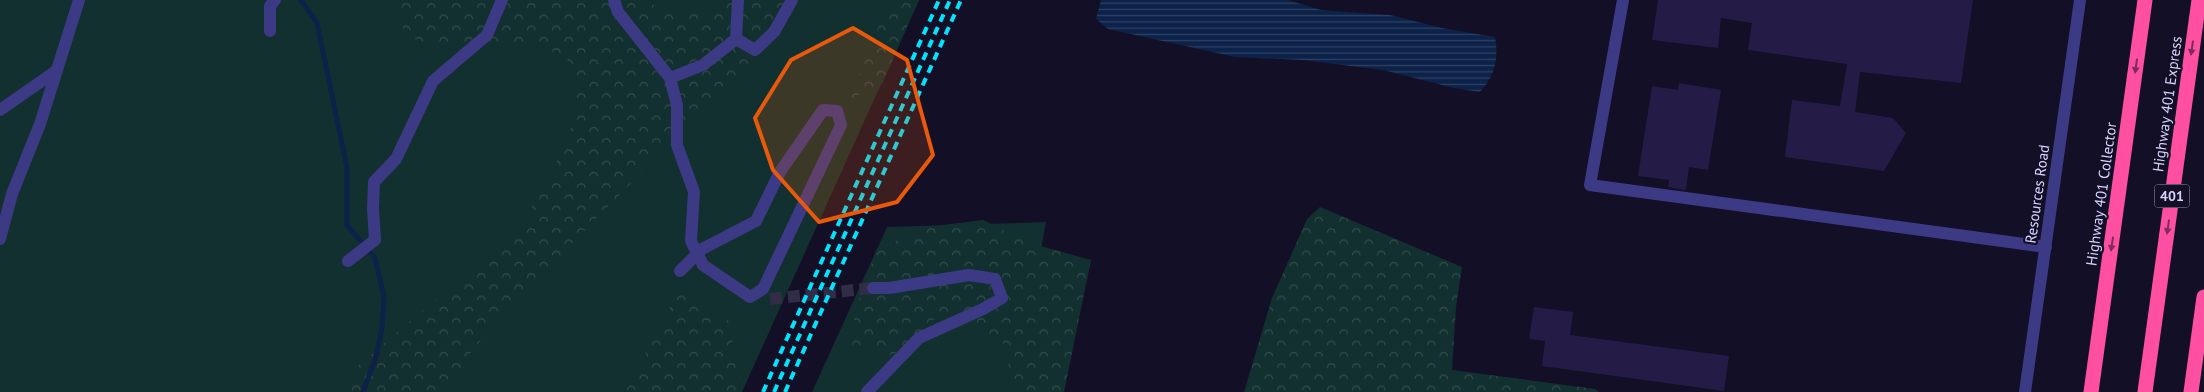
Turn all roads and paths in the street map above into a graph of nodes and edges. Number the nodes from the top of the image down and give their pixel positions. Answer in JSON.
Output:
{"nodes":[{"id":1,"x":79,"y":0,"type":"edge"},
{"id":2,"x":275,"y":0,"type":"edge"},
{"id":3,"x":502,"y":0,"type":"edge"},
{"id":4,"x":614,"y":0,"type":"edge"},
{"id":5,"x":738,"y":0,"type":"edge"},
{"id":6,"x":792,"y":0,"type":"edge"},
{"id":7,"x":1623,"y":0,"type":"edge"},
{"id":8,"x":2080,"y":0,"type":"edge"},
{"id":9,"x":2145,"y":0,"type":"edge"},
{"id":10,"x":2199,"y":0,"type":"edge"},
{"id":11,"x":270,"y":31,"type":"dead end"},
{"id":12,"x":736,"y":39,"type":"junction"},
{"id":13,"x":56,"y":71,"type":"junction"},
{"id":14,"x":670,"y":78,"type":"junction"},
{"id":15,"x":0,"y":110,"type":"edge"},
{"id":16,"x":0,"y":240,"type":"edge"},
{"id":17,"x":2046,"y":247,"type":"junction"},
{"id":18,"x":697,"y":253,"type":"junction"},
{"id":19,"x":348,"y":261,"type":"dead end"},
{"id":20,"x":680,"y":271,"type":"dead end"},
{"id":21,"x":874,"y":288,"type":"tunnel mouth"},
{"id":22,"x":750,"y":297,"type":"junction"},
{"id":23,"x":2204,"y":297,"type":"edge"},
{"id":24,"x":770,"y":299,"type":"tunnel mouth"},
{"id":25,"x":866,"y":392,"type":"edge"},
{"id":26,"x":2025,"y":392,"type":"edge"},
{"id":27,"x":2091,"y":392,"type":"edge"},
{"id":28,"x":2145,"y":392,"type":"edge"},
{"id":29,"x":2191,"y":392,"type":"edge"}],
"edges":[{"from":1,"to":13,"type":"street"},
{"from":2,"to":11,"type":"street"},
{"from":3,"to":19,"type":"street"},
{"from":4,"to":14,"type":"street"},
{"from":5,"to":12,"type":"street"},
{"from":6,"to":12,"type":"street"},
{"from":7,"to":17,"type":"street"},
{"from":8,"to":17,"type":"street","name":"Resources Road"},
{"from":9,"to":27,"type":"highway","name":"Highway 401 Collector","one_way":true},
{"from":10,"to":28,"type":"highway","name":"Highway 401 Express","number":"401","one_way":true},
{"from":12,"to":14,"type":"street"},
{"from":13,"to":15,"type":"street"},
{"from":13,"to":16,"type":"street"},
{"from":14,"to":18,"type":"street"},
{"from":17,"to":26,"type":"street","name":"Resources Road"},
{"from":18,"to":20,"type":"street"},
{"from":18,"to":22,"type":"street"},
{"from":18,"to":22,"type":"street"},
{"from":21,"to":25,"type":"street"},
{"from":22,"to":24,"type":"street"},
{"from":23,"to":29,"type":"highway"}]}
